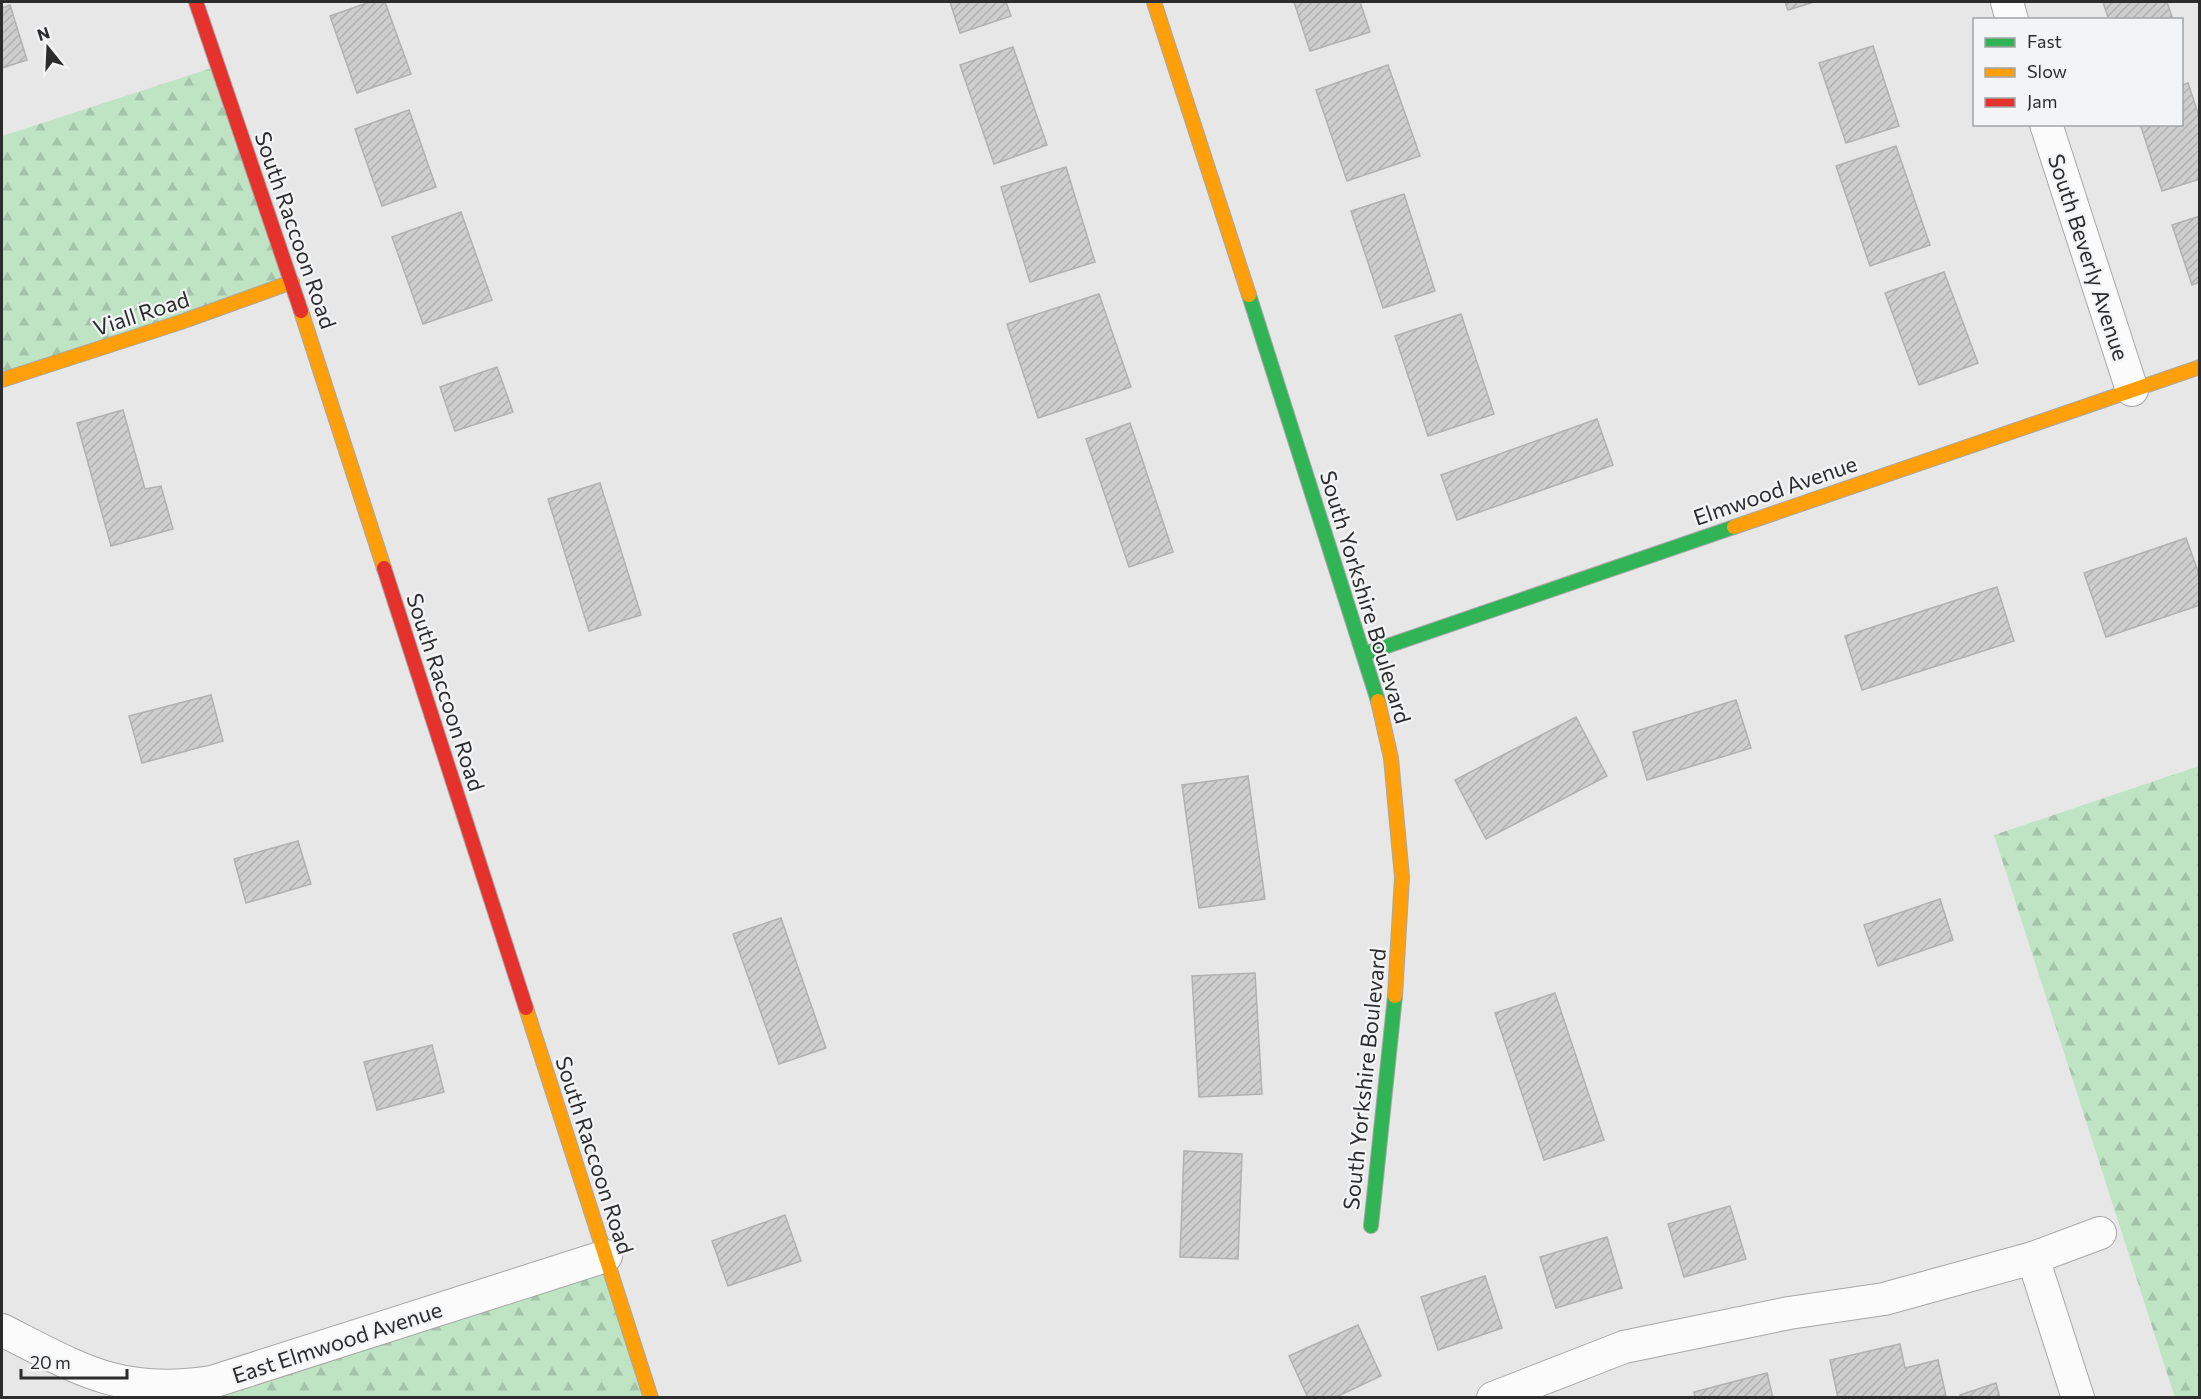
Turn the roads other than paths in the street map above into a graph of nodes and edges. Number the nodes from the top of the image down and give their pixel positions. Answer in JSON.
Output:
{"nodes":[{"id":1,"x":196,"y":2,"type":"edge"},
{"id":2,"x":1154,"y":2,"type":"edge"},
{"id":3,"x":2007,"y":2,"type":"edge"},
{"id":4,"x":2011,"y":18,"type":"edge"},
{"id":5,"x":2047,"y":126,"type":"edge"},
{"id":6,"x":292,"y":282,"type":"junction"},
{"id":7,"x":2199,"y":367,"type":"edge"},
{"id":8,"x":2,"y":380,"type":"edge"},
{"id":9,"x":2132,"y":390,"type":"junction"},
{"id":10,"x":1365,"y":654,"type":"junction"},
{"id":11,"x":1371,"y":1226,"type":"dead end"},
{"id":12,"x":2100,"y":1233,"type":"dead end"},
{"id":13,"x":606,"y":1256,"type":"junction"},
{"id":14,"x":2033,"y":1258,"type":"junction"},
{"id":15,"x":2,"y":1330,"type":"edge"},
{"id":16,"x":651,"y":1398,"type":"edge"},
{"id":17,"x":1493,"y":1398,"type":"edge"},
{"id":18,"x":2078,"y":1398,"type":"edge"}],
"edges":[{"from":1,"to":6,"type":"street","name":"South Raccoon Road"},
{"from":2,"to":10,"type":"street","name":"South Yorkshire Boulevard"},
{"from":3,"to":4,"type":"street"},
{"from":5,"to":9,"type":"street","name":"South Beverly Avenue"},
{"from":6,"to":8,"type":"street","name":"Viall Road"},
{"from":6,"to":13,"type":"street","name":"South Raccoon Road"},
{"from":7,"to":9,"type":"street","name":"Elmwood Avenue"},
{"from":9,"to":10,"type":"street","name":"Elmwood Avenue"},
{"from":10,"to":11,"type":"street","name":"South Yorkshire Boulevard"},
{"from":12,"to":14,"type":"street"},
{"from":13,"to":15,"type":"street","name":"East Elmwood Avenue"},
{"from":13,"to":16,"type":"street","name":"South Raccoon Road"},
{"from":14,"to":17,"type":"street"},
{"from":14,"to":18,"type":"street"}]}
